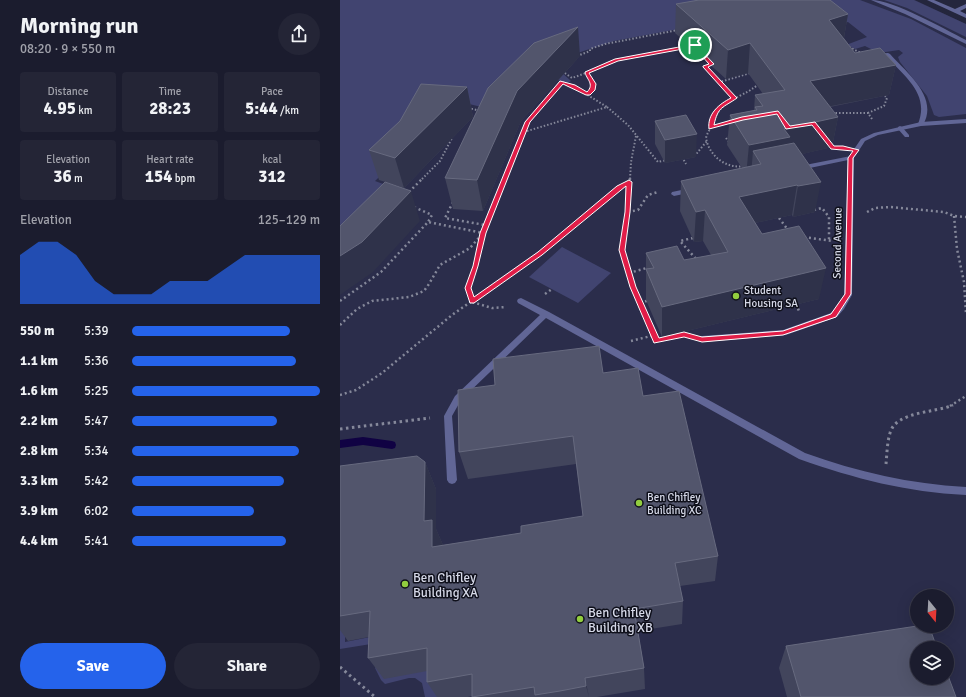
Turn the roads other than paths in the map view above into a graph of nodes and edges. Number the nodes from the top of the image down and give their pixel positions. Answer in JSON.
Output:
{"nodes":[{"id":1,"x":874,"y":0,"type":"edge"},
{"id":2,"x":930,"y":0,"type":"edge"},
{"id":3,"x":966,"y":6,"type":"edge"},
{"id":4,"x":956,"y":11,"type":"junction"},
{"id":5,"x":966,"y":16,"type":"edge"},
{"id":6,"x":966,"y":42,"type":"edge"},
{"id":7,"x":873,"y":56,"type":"edge"},
{"id":8,"x":966,"y":121,"type":"edge"},
{"id":9,"x":921,"y":124,"type":"junction"},
{"id":10,"x":900,"y":128,"type":"junction"},
{"id":11,"x":907,"y":136,"type":"dead end"},
{"id":12,"x":851,"y":158,"type":"junction"},
{"id":13,"x":790,"y":170,"type":"edge"},
{"id":14,"x":700,"y":189,"type":"edge"},
{"id":15,"x":674,"y":194,"type":"road end"},
{"id":16,"x":521,"y":301,"type":"road end"},
{"id":17,"x":546,"y":314,"type":"junction"},
{"id":18,"x":702,"y":339,"type":"road end"},
{"id":19,"x":452,"y":480,"type":"dead end"},
{"id":20,"x":966,"y":491,"type":"edge"}],
"edges":[{"from":1,"to":6,"type":"street"},
{"from":2,"to":4,"type":"street"},
{"from":3,"to":4,"type":"street"},
{"from":4,"to":5,"type":"street"},
{"from":7,"to":9,"type":"street"},
{"from":8,"to":9,"type":"street"},
{"from":9,"to":10,"type":"street"},
{"from":10,"to":11,"type":"street"},
{"from":10,"to":12,"type":"street"},
{"from":12,"to":13,"type":"street"},
{"from":12,"to":18,"type":"street","name":"Second Avenue"},
{"from":14,"to":15,"type":"street"},
{"from":16,"to":17,"type":"street"},
{"from":17,"to":19,"type":"street"},
{"from":17,"to":20,"type":"street"}]}
